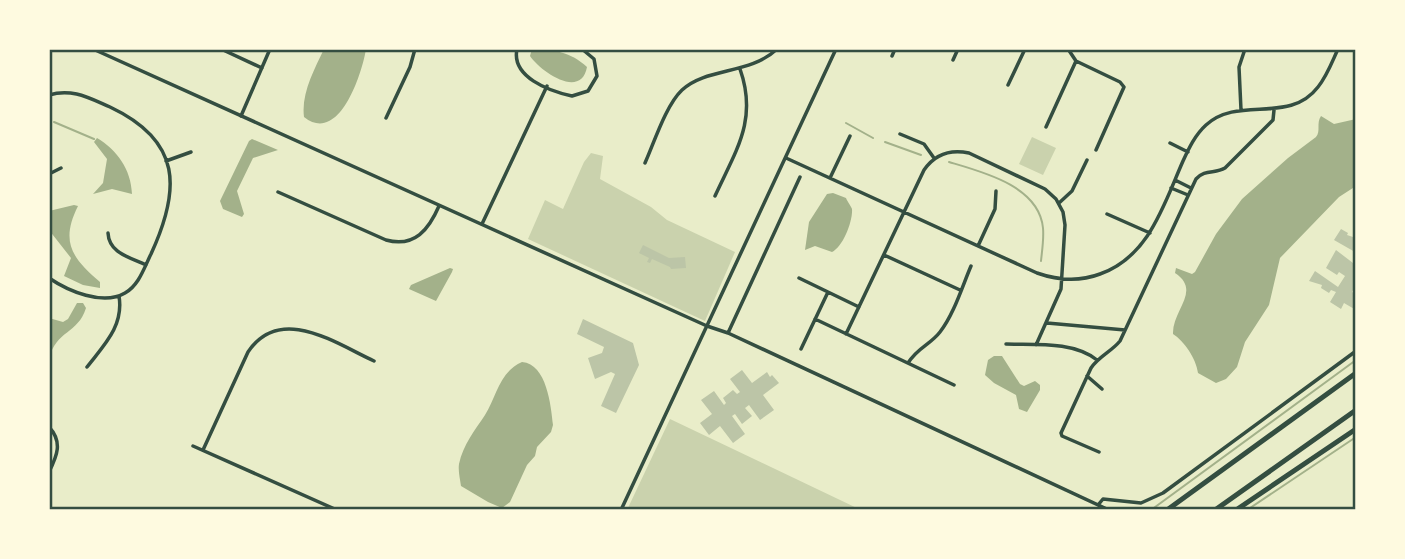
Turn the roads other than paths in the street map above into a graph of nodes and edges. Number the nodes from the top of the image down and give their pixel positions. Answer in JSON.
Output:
{"nodes":[{"id":1,"x":93,"y":49,"type":"edge"},
{"id":2,"x":221,"y":49,"type":"edge"},
{"id":3,"x":270,"y":49,"type":"edge"},
{"id":4,"x":415,"y":49,"type":"edge"},
{"id":5,"x":517,"y":49,"type":"edge"},
{"id":6,"x":582,"y":49,"type":"edge"},
{"id":7,"x":777,"y":49,"type":"edge"},
{"id":8,"x":836,"y":49,"type":"edge"},
{"id":9,"x":895,"y":49,"type":"edge"},
{"id":10,"x":958,"y":49,"type":"edge"},
{"id":11,"x":1025,"y":49,"type":"edge"},
{"id":12,"x":1068,"y":49,"type":"edge"},
{"id":13,"x":1245,"y":49,"type":"edge"},
{"id":14,"x":1338,"y":49,"type":"edge"},
{"id":15,"x":590,"y":51,"type":"edge"},
{"id":16,"x":892,"y":56,"type":"dead end"},
{"id":17,"x":953,"y":60,"type":"dead end"},
{"id":18,"x":1076,"y":61,"type":"junction"},
{"id":19,"x":262,"y":68,"type":"junction"},
{"id":20,"x":740,"y":69,"type":"junction"},
{"id":21,"x":1008,"y":85,"type":"dead end"},
{"id":22,"x":547,"y":86,"type":"junction"},
{"id":23,"x":49,"y":95,"type":"edge"},
{"id":24,"x":1241,"y":110,"type":"junction"},
{"id":25,"x":1274,"y":110,"type":"junction"},
{"id":26,"x":242,"y":116,"type":"junction"},
{"id":27,"x":386,"y":118,"type":"dead end"},
{"id":28,"x":1046,"y":127,"type":"dead end"},
{"id":29,"x":900,"y":134,"type":"dead end"},
{"id":30,"x":850,"y":136,"type":"dead end"},
{"id":31,"x":1170,"y":143,"type":"dead end"},
{"id":32,"x":1096,"y":150,"type":"dead end"},
{"id":33,"x":191,"y":152,"type":"dead end"},
{"id":34,"x":1188,"y":152,"type":"junction"},
{"id":35,"x":786,"y":158,"type":"junction"},
{"id":36,"x":934,"y":158,"type":"junction"},
{"id":37,"x":1087,"y":160,"type":"dead end"},
{"id":38,"x":166,"y":161,"type":"junction"},
{"id":39,"x":645,"y":163,"type":"dead end"},
{"id":40,"x":61,"y":168,"type":"dead end"},
{"id":41,"x":49,"y":174,"type":"edge"},
{"id":42,"x":800,"y":177,"type":"dead end"},
{"id":43,"x":830,"y":178,"type":"junction"},
{"id":44,"x":1175,"y":180,"type":"junction"},
{"id":45,"x":1171,"y":188,"type":"junction"},
{"id":46,"x":1191,"y":188,"type":"junction"},
{"id":47,"x":996,"y":191,"type":"dead end"},
{"id":48,"x":278,"y":192,"type":"dead end"},
{"id":49,"x":1188,"y":195,"type":"junction"},
{"id":50,"x":715,"y":196,"type":"dead end"},
{"id":51,"x":1059,"y":203,"type":"junction"},
{"id":52,"x":440,"y":205,"type":"junction"},
{"id":53,"x":904,"y":212,"type":"junction"},
{"id":54,"x":1107,"y":214,"type":"dead end"},
{"id":55,"x":482,"y":224,"type":"junction"},
{"id":56,"x":108,"y":233,"type":"dead end"},
{"id":57,"x":1150,"y":233,"type":"junction"},
{"id":58,"x":978,"y":246,"type":"junction"},
{"id":59,"x":884,"y":255,"type":"junction"},
{"id":60,"x":146,"y":265,"type":"junction"},
{"id":61,"x":971,"y":267,"type":"dead end"},
{"id":62,"x":49,"y":278,"type":"edge"},
{"id":63,"x":799,"y":278,"type":"dead end"},
{"id":64,"x":1062,"y":279,"type":"junction"},
{"id":65,"x":960,"y":290,"type":"junction"},
{"id":66,"x":828,"y":292,"type":"junction"},
{"id":67,"x":119,"y":296,"type":"junction"},
{"id":68,"x":859,"y":307,"type":"junction"},
{"id":69,"x":815,"y":320,"type":"junction"},
{"id":70,"x":1047,"y":323,"type":"junction"},
{"id":71,"x":708,"y":326,"type":"junction"},
{"id":72,"x":1125,"y":330,"type":"junction"},
{"id":73,"x":728,"y":333,"type":"junction"},
{"id":74,"x":846,"y":334,"type":"junction"},
{"id":75,"x":1006,"y":344,"type":"dead end"},
{"id":76,"x":1036,"y":345,"type":"junction"},
{"id":77,"x":802,"y":349,"type":"dead end"},
{"id":78,"x":1356,"y":351,"type":"edge"},
{"id":79,"x":1097,"y":360,"type":"junction"},
{"id":80,"x":374,"y":361,"type":"dead end"},
{"id":81,"x":908,"y":363,"type":"junction"},
{"id":82,"x":87,"y":367,"type":"dead end"},
{"id":83,"x":1356,"y":373,"type":"edge"},
{"id":84,"x":1087,"y":376,"type":"junction"},
{"id":85,"x":954,"y":385,"type":"dead end"},
{"id":86,"x":1102,"y":389,"type":"dead end"},
{"id":87,"x":1356,"y":410,"type":"edge"},
{"id":88,"x":49,"y":427,"type":"edge"},
{"id":89,"x":1356,"y":429,"type":"edge"},
{"id":90,"x":193,"y":446,"type":"dead end"},
{"id":91,"x":203,"y":450,"type":"junction"},
{"id":92,"x":1099,"y":452,"type":"dead end"},
{"id":93,"x":49,"y":472,"type":"edge"},
{"id":94,"x":1098,"y":505,"type":"junction"},
{"id":95,"x":337,"y":510,"type":"edge"},
{"id":96,"x":621,"y":510,"type":"edge"},
{"id":97,"x":1109,"y":510,"type":"edge"},
{"id":98,"x":1167,"y":510,"type":"edge"},
{"id":99,"x":1215,"y":510,"type":"edge"},
{"id":100,"x":1236,"y":510,"type":"edge"}],
"edges":[{"from":1,"to":26,"type":"street"},
{"from":2,"to":19,"type":"street"},
{"from":3,"to":19,"type":"street"},
{"from":4,"to":27,"type":"street"},
{"from":5,"to":22,"type":"street"},
{"from":6,"to":15,"type":"street"},
{"from":7,"to":20,"type":"street"},
{"from":8,"to":35,"type":"street"},
{"from":9,"to":16,"type":"street"},
{"from":10,"to":17,"type":"street"},
{"from":11,"to":21,"type":"street"},
{"from":12,"to":18,"type":"street"},
{"from":13,"to":24,"type":"street"},
{"from":14,"to":25,"type":"street"},
{"from":15,"to":22,"type":"street"},
{"from":18,"to":28,"type":"street"},
{"from":18,"to":32,"type":"street"},
{"from":19,"to":26,"type":"street"},
{"from":20,"to":39,"type":"street"},
{"from":20,"to":50,"type":"street"},
{"from":22,"to":55,"type":"street"},
{"from":23,"to":38,"type":"street"},
{"from":24,"to":25,"type":"street"},
{"from":24,"to":34,"type":"street"},
{"from":25,"to":46,"type":"street"},
{"from":26,"to":52,"type":"street"},
{"from":29,"to":36,"type":"street"},
{"from":30,"to":43,"type":"street"},
{"from":31,"to":34,"type":"street"},
{"from":33,"to":38,"type":"street"},
{"from":34,"to":44,"type":"street"},
{"from":35,"to":43,"type":"street"},
{"from":35,"to":71,"type":"street"},
{"from":36,"to":51,"type":"street"},
{"from":36,"to":53,"type":"street"},
{"from":37,"to":51,"type":"street"},
{"from":38,"to":60,"type":"street"},
{"from":40,"to":41,"type":"street"},
{"from":42,"to":73,"type":"street"},
{"from":43,"to":53,"type":"street"},
{"from":44,"to":45,"type":"street"},
{"from":44,"to":46,"type":"street"},
{"from":45,"to":49,"type":"street"},
{"from":45,"to":57,"type":"street"},
{"from":46,"to":49,"type":"street"},
{"from":47,"to":58,"type":"street"},
{"from":48,"to":52,"type":"street"},
{"from":49,"to":72,"type":"street"},
{"from":51,"to":64,"type":"street"},
{"from":52,"to":55,"type":"street"},
{"from":53,"to":58,"type":"street"},
{"from":53,"to":59,"type":"street"},
{"from":54,"to":57,"type":"street"},
{"from":55,"to":71,"type":"street"},
{"from":56,"to":60,"type":"street"},
{"from":57,"to":64,"type":"street"},
{"from":58,"to":64,"type":"street"},
{"from":59,"to":65,"type":"street"},
{"from":59,"to":68,"type":"street"},
{"from":60,"to":67,"type":"street"},
{"from":61,"to":65,"type":"street"},
{"from":62,"to":67,"type":"street"},
{"from":63,"to":66,"type":"street"},
{"from":64,"to":70,"type":"street"},
{"from":65,"to":81,"type":"street"},
{"from":66,"to":68,"type":"street"},
{"from":66,"to":69,"type":"street"},
{"from":67,"to":82,"type":"street"},
{"from":68,"to":74,"type":"street"},
{"from":69,"to":74,"type":"street"},
{"from":69,"to":77,"type":"street"},
{"from":70,"to":72,"type":"street"},
{"from":70,"to":76,"type":"street"},
{"from":71,"to":73,"type":"street"},
{"from":71,"to":96,"type":"street"},
{"from":72,"to":79,"type":"street"},
{"from":73,"to":94,"type":"street"},
{"from":74,"to":81,"type":"street"},
{"from":75,"to":76,"type":"street"},
{"from":76,"to":79,"type":"street"},
{"from":78,"to":94,"type":"street"},
{"from":79,"to":84,"type":"street"},
{"from":80,"to":91,"type":"street"},
{"from":81,"to":85,"type":"street"},
{"from":83,"to":98,"type":"highway"},
{"from":84,"to":86,"type":"street"},
{"from":84,"to":92,"type":"street"},
{"from":87,"to":99,"type":"highway"},
{"from":88,"to":93,"type":"street"},
{"from":89,"to":100,"type":"highway"},
{"from":90,"to":91,"type":"street"},
{"from":91,"to":95,"type":"street"},
{"from":94,"to":97,"type":"street"}]}
